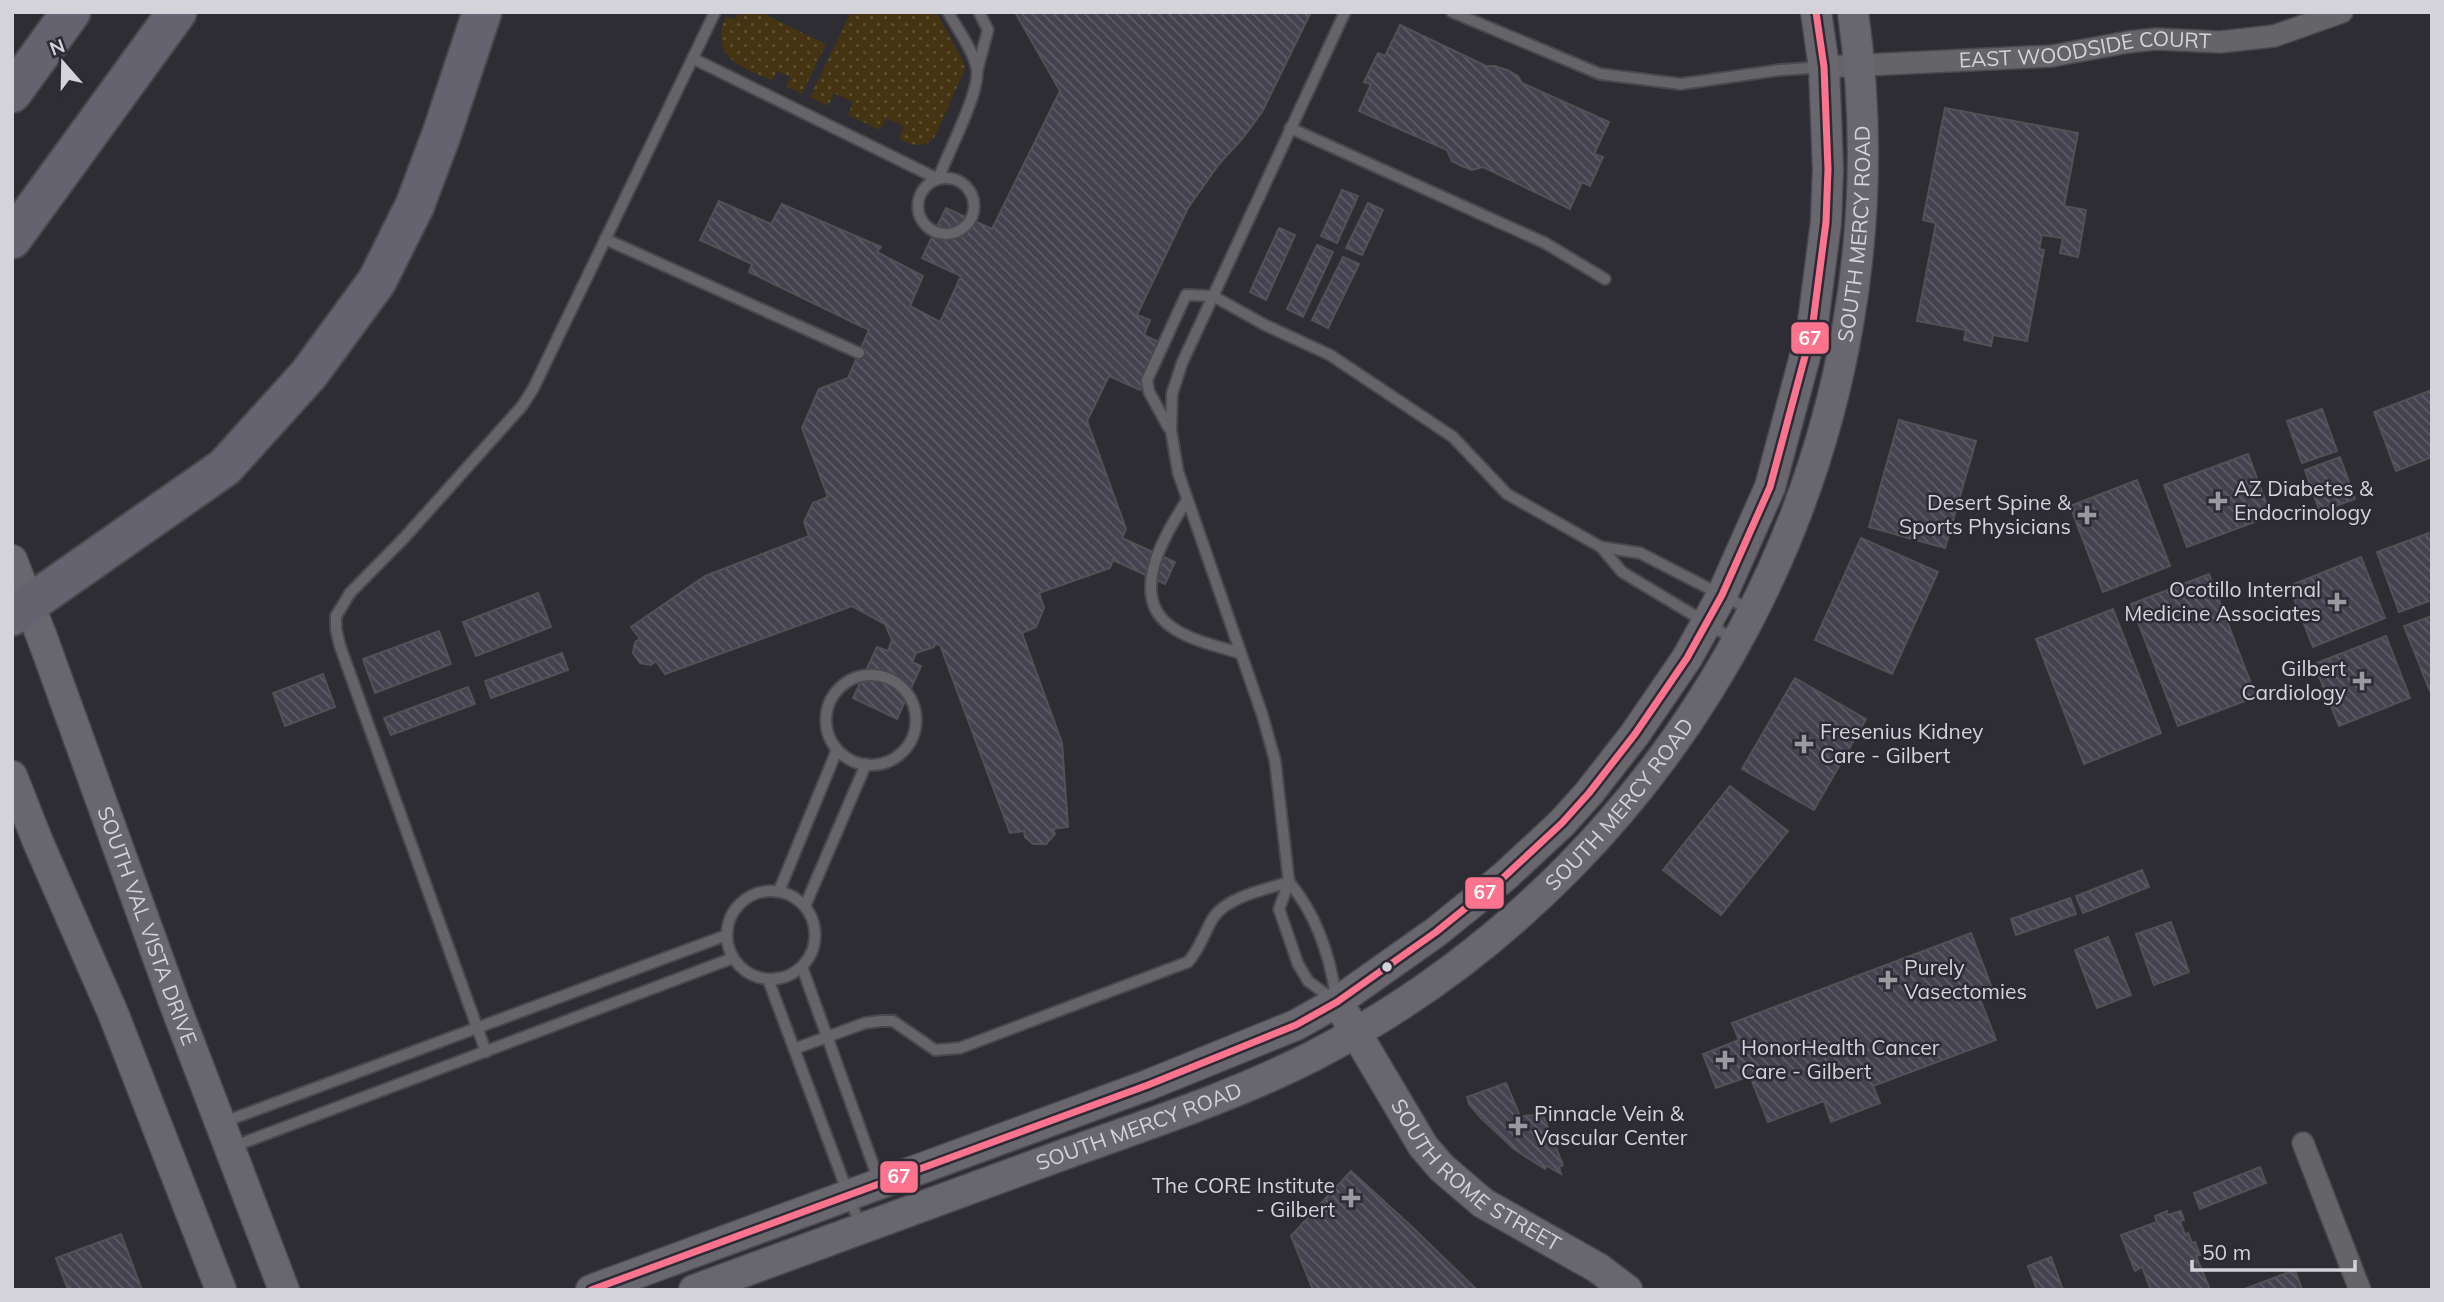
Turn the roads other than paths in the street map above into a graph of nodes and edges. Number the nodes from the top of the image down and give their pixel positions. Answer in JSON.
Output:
{"nodes":[{"id":1,"x":71,"y":12,"type":"edge"},
{"id":2,"x":177,"y":12,"type":"edge"},
{"id":3,"x":482,"y":12,"type":"edge"},
{"id":4,"x":715,"y":12,"type":"edge"},
{"id":5,"x":948,"y":12,"type":"edge"},
{"id":6,"x":979,"y":12,"type":"edge"},
{"id":7,"x":1345,"y":12,"type":"edge"},
{"id":8,"x":1452,"y":12,"type":"edge"},
{"id":9,"x":1816,"y":12,"type":"edge"},
{"id":10,"x":1853,"y":12,"type":"edge"},
{"id":11,"x":2342,"y":12,"type":"edge"},
{"id":12,"x":694,"y":59,"type":"junction"},
{"id":13,"x":1861,"y":65,"type":"junction"},
{"id":14,"x":1824,"y":67,"type":"junction"},
{"id":15,"x":977,"y":71,"type":"junction"},
{"id":16,"x":12,"y":93,"type":"edge"},
{"id":17,"x":1290,"y":128,"type":"junction"},
{"id":18,"x":938,"y":179,"type":"junction"},
{"id":19,"x":12,"y":239,"type":"edge"},
{"id":20,"x":604,"y":239,"type":"junction"},
{"id":21,"x":1605,"y":279,"type":"dead end"},
{"id":22,"x":1213,"y":296,"type":"junction"},
{"id":23,"x":859,"y":353,"type":"dead end"},
{"id":24,"x":1171,"y":430,"type":"junction"},
{"id":25,"x":1187,"y":500,"type":"junction"},
{"id":26,"x":1601,"y":547,"type":"junction"},
{"id":27,"x":12,"y":560,"type":"edge"},
{"id":28,"x":1722,"y":595,"type":"junction"},
{"id":29,"x":21,"y":610,"type":"edge"},
{"id":30,"x":1752,"y":611,"type":"junction"},
{"id":31,"x":1706,"y":623,"type":"junction"},
{"id":32,"x":1737,"y":641,"type":"junction"},
{"id":33,"x":1239,"y":653,"type":"junction"},
{"id":34,"x":837,"y":750,"type":"junction"},
{"id":35,"x":866,"y":764,"type":"junction"},
{"id":36,"x":12,"y":776,"type":"edge"},
{"id":37,"x":1289,"y":882,"type":"junction"},
{"id":38,"x":779,"y":891,"type":"junction"},
{"id":39,"x":804,"y":906,"type":"junction"},
{"id":40,"x":727,"y":935,"type":"junction"},
{"id":41,"x":733,"y":958,"type":"junction"},
{"id":42,"x":802,"y":967,"type":"junction"},
{"id":43,"x":768,"y":979,"type":"junction"},
{"id":44,"x":1336,"y":1002,"type":"junction"},
{"id":45,"x":478,"y":1029,"type":"junction"},
{"id":46,"x":1356,"y":1032,"type":"junction"},
{"id":47,"x":828,"y":1037,"type":"junction"},
{"id":48,"x":794,"y":1049,"type":"junction"},
{"id":49,"x":486,"y":1052,"type":"junction"},
{"id":50,"x":225,"y":1136,"type":"junction"},
{"id":51,"x":2303,"y":1143,"type":"dead end"},
{"id":52,"x":880,"y":1184,"type":"junction"},
{"id":53,"x":852,"y":1204,"type":"junction"},
{"id":54,"x":221,"y":1290,"type":"edge"},
{"id":55,"x":284,"y":1290,"type":"edge"},
{"id":56,"x":591,"y":1290,"type":"edge"},
{"id":57,"x":694,"y":1290,"type":"edge"},
{"id":58,"x":1627,"y":1290,"type":"edge"},
{"id":59,"x":2360,"y":1290,"type":"edge"}],
"edges":[{"from":1,"to":16,"type":"highway"},
{"from":2,"to":19,"type":"highway"},
{"from":3,"to":29,"type":"highway"},
{"from":4,"to":12,"type":"lane"},
{"from":5,"to":15,"type":"lane"},
{"from":6,"to":15,"type":"lane"},
{"from":7,"to":17,"type":"lane"},
{"from":8,"to":14,"type":"lane"},
{"from":9,"to":14,"type":"main road","name":"SOUTH MERCY ROAD"},
{"from":10,"to":13,"type":"main road","name":"SOUTH MERCY ROAD"},
{"from":11,"to":13,"type":"street","name":"EAST WOODSIDE COURT"},
{"from":12,"to":18,"type":"lane"},
{"from":12,"to":20,"type":"lane"},
{"from":13,"to":14,"type":"street","name":"EAST WOODSIDE COURT"},
{"from":13,"to":30,"type":"main road","name":"SOUTH MERCY ROAD"},
{"from":14,"to":28,"type":"main road","name":"SOUTH MERCY ROAD"},
{"from":15,"to":18,"type":"lane"},
{"from":17,"to":21,"type":"lane"},
{"from":17,"to":22,"type":"lane"},
{"from":18,"to":18,"type":"lane"},
{"from":20,"to":23,"type":"lane"},
{"from":20,"to":45,"type":"lane"},
{"from":22,"to":24,"type":"lane"},
{"from":22,"to":24,"type":"lane"},
{"from":22,"to":26,"type":"lane"},
{"from":24,"to":25,"type":"lane"},
{"from":25,"to":33,"type":"lane"},
{"from":25,"to":33,"type":"lane"},
{"from":26,"to":28,"type":"lane"},
{"from":26,"to":31,"type":"lane"},
{"from":27,"to":29,"type":"main road","name":"SOUTH VAL VISTA DRIVE"},
{"from":28,"to":30,"type":"lane"},
{"from":28,"to":31,"type":"main road","name":"SOUTH MERCY ROAD"},
{"from":29,"to":50,"type":"main road","name":"SOUTH VAL VISTA DRIVE"},
{"from":30,"to":32,"type":"main road","name":"SOUTH MERCY ROAD"},
{"from":31,"to":32,"type":"lane"},
{"from":31,"to":44,"type":"main road","name":"SOUTH MERCY ROAD"},
{"from":32,"to":46,"type":"main road","name":"SOUTH MERCY ROAD"},
{"from":33,"to":37,"type":"lane"},
{"from":34,"to":35,"type":"lane"},
{"from":34,"to":35,"type":"lane"},
{"from":34,"to":38,"type":"lane"},
{"from":35,"to":39,"type":"lane"},
{"from":36,"to":54,"type":"main road"},
{"from":37,"to":44,"type":"lane"},
{"from":37,"to":44,"type":"lane"},
{"from":37,"to":47,"type":"lane"},
{"from":38,"to":39,"type":"lane"},
{"from":38,"to":40,"type":"lane"},
{"from":39,"to":42,"type":"lane"},
{"from":40,"to":41,"type":"lane"},
{"from":40,"to":45,"type":"lane"},
{"from":41,"to":43,"type":"lane"},
{"from":41,"to":49,"type":"lane"},
{"from":42,"to":43,"type":"lane"},
{"from":42,"to":47,"type":"lane"},
{"from":43,"to":48,"type":"lane"},
{"from":44,"to":46,"type":"main road","name":"SOUTH ROME STREET"},
{"from":44,"to":52,"type":"main road","name":"SOUTH MERCY ROAD"},
{"from":45,"to":49,"type":"lane"},
{"from":45,"to":50,"type":"lane"},
{"from":46,"to":57,"type":"main road","name":"SOUTH MERCY ROAD"},
{"from":46,"to":58,"type":"main road","name":"SOUTH ROME STREET"},
{"from":47,"to":48,"type":"lane"},
{"from":47,"to":52,"type":"lane"},
{"from":48,"to":53,"type":"lane"},
{"from":49,"to":50,"type":"lane"},
{"from":50,"to":55,"type":"main road","name":"SOUTH VAL VISTA DRIVE"},
{"from":51,"to":59,"type":"street"},
{"from":52,"to":53,"type":"main road","name":"SOUTH MERCY ROAD"},
{"from":53,"to":56,"type":"main road","name":"SOUTH MERCY ROAD"}]}
